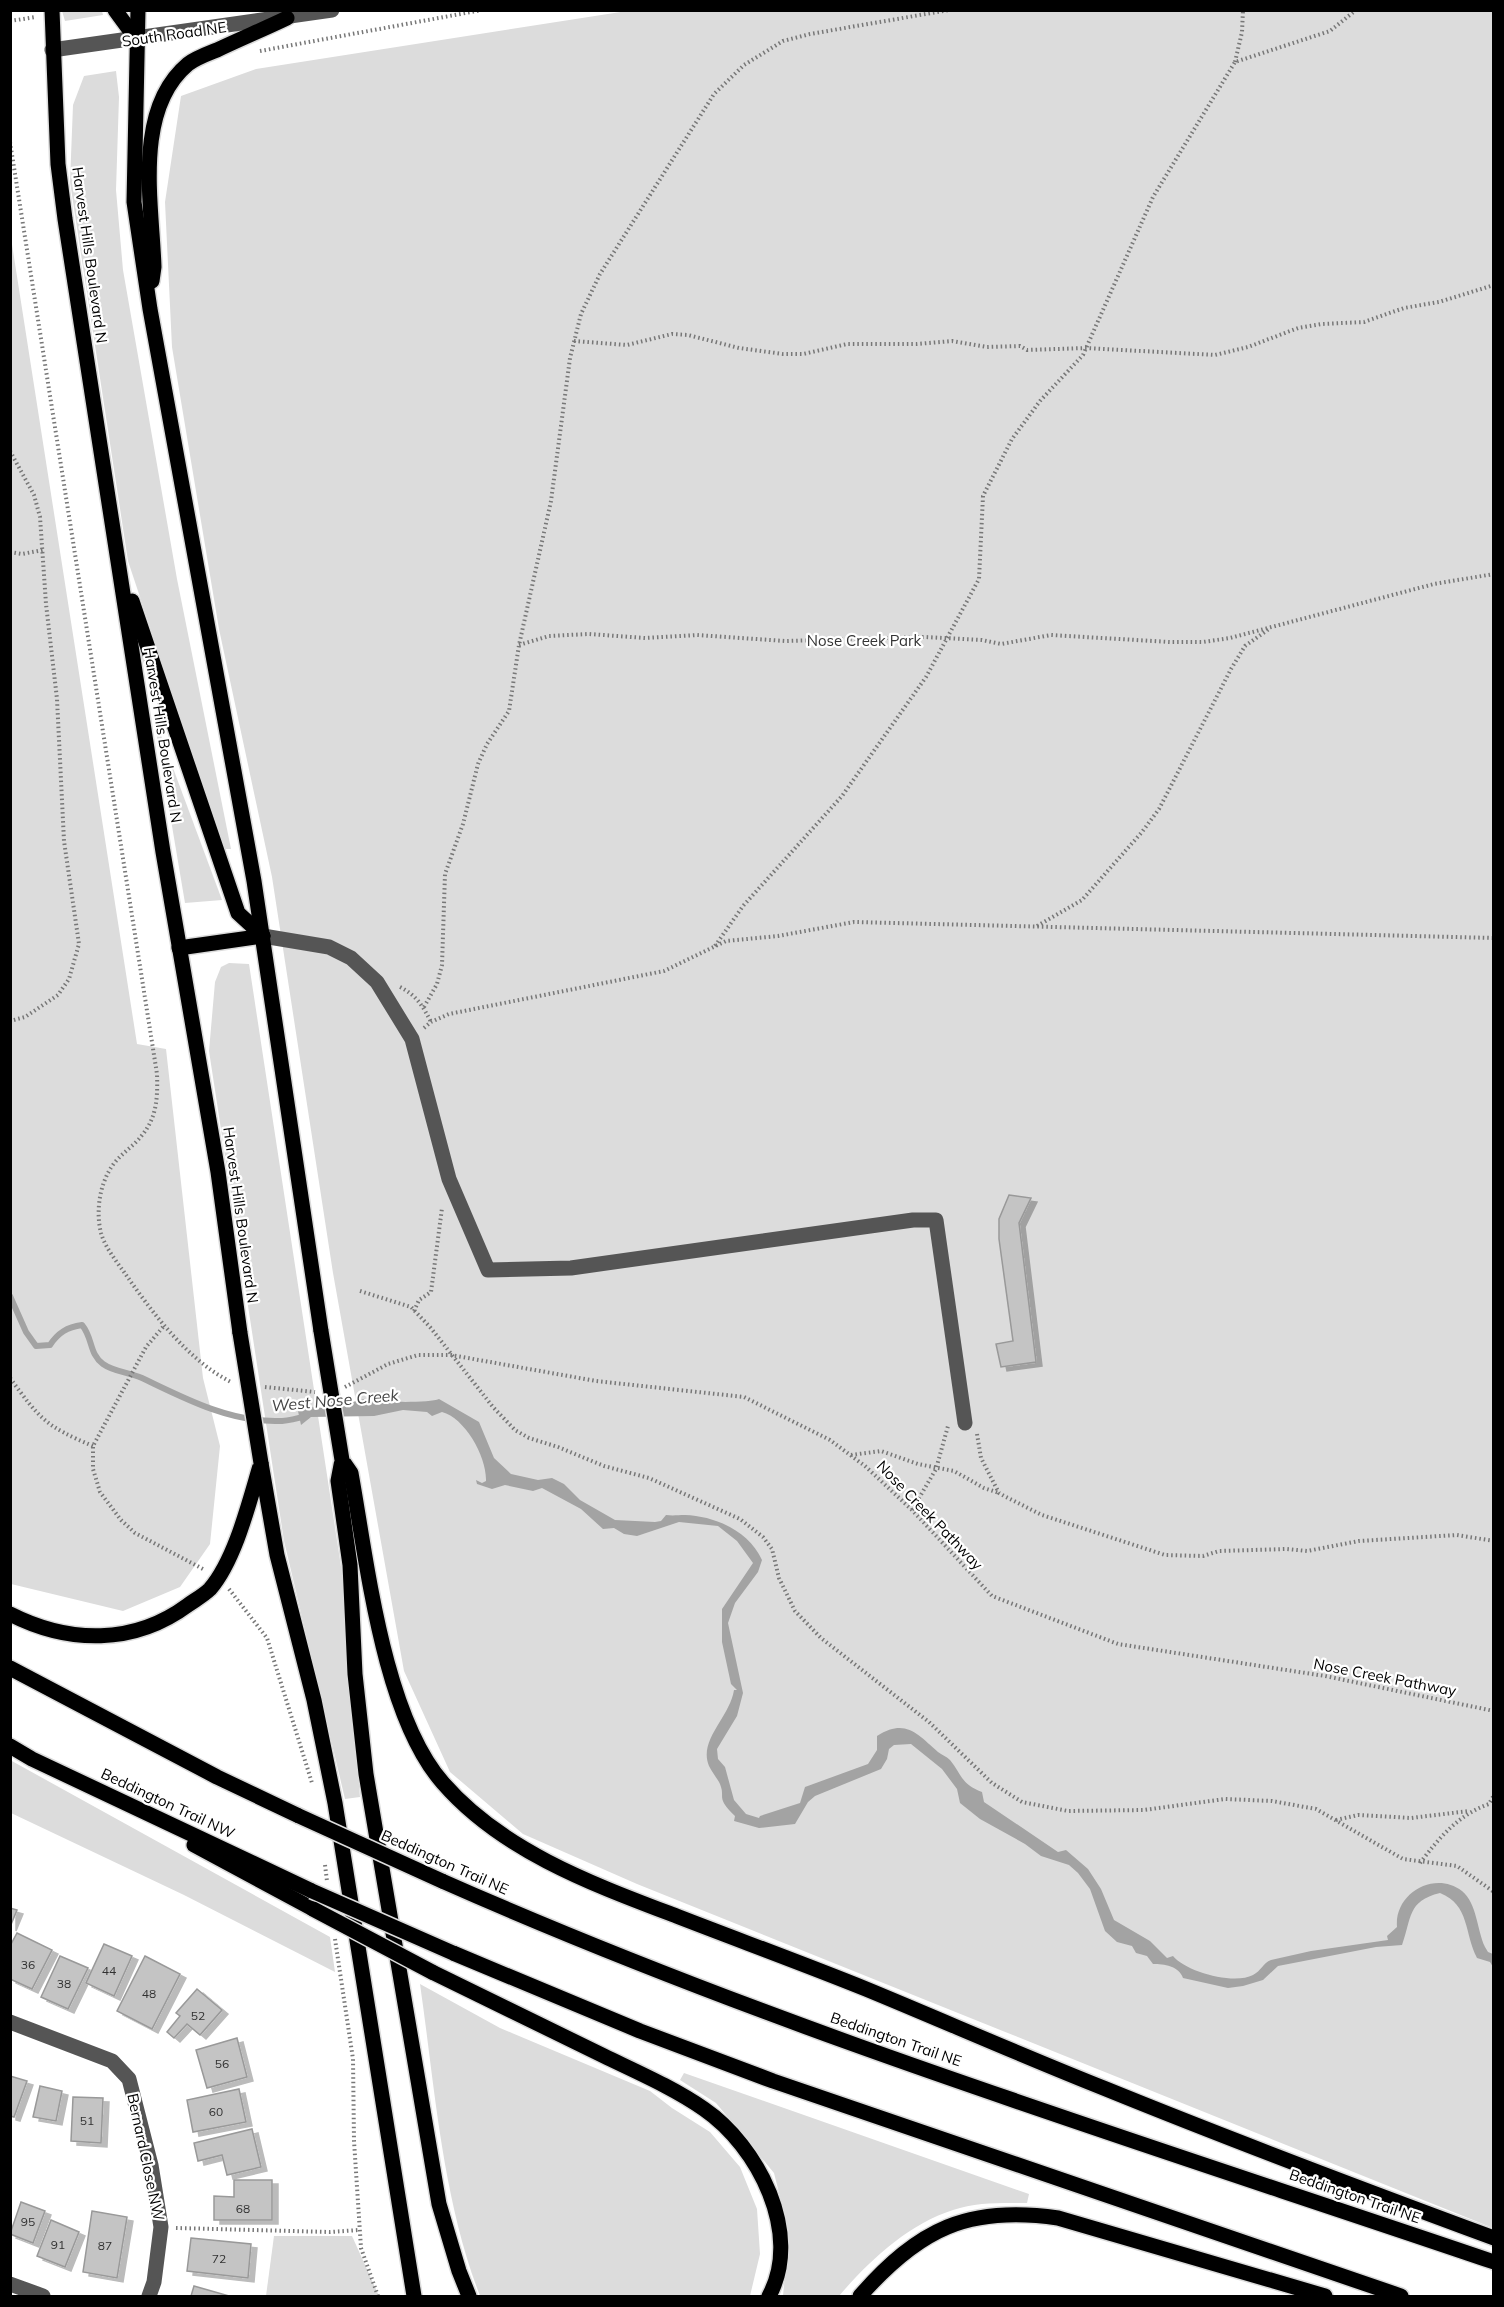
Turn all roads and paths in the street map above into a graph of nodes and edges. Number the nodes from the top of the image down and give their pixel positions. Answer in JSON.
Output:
{"nodes":[{"id":1,"x":115,"y":10,"type":"edge"},
{"id":2,"x":138,"y":10,"type":"edge"},
{"id":3,"x":332,"y":10,"type":"edge"},
{"id":4,"x":482,"y":10,"type":"edge"},
{"id":5,"x":949,"y":10,"type":"edge"},
{"id":6,"x":1242,"y":10,"type":"edge"},
{"id":7,"x":1356,"y":10,"type":"edge"},
{"id":8,"x":46,"y":13,"type":"edge"},
{"id":9,"x":287,"y":18,"type":"junction"},
{"id":10,"x":10,"y":21,"type":"edge"},
{"id":11,"x":137,"y":40,"type":"junction"},
{"id":12,"x":52,"y":50,"type":"junction"},
{"id":13,"x":252,"y":52,"type":"dead end"},
{"id":14,"x":1235,"y":62,"type":"junction"},
{"id":15,"x":10,"y":142,"type":"edge"},
{"id":16,"x":1494,"y":285,"type":"edge"},
{"id":17,"x":148,"y":299,"type":"junction"},
{"id":18,"x":574,"y":341,"type":"junction"},
{"id":19,"x":1086,"y":348,"type":"junction"},
{"id":20,"x":10,"y":451,"type":"edge"},
{"id":21,"x":43,"y":550,"type":"junction"},
{"id":22,"x":10,"y":552,"type":"edge"},
{"id":23,"x":118,"y":557,"type":"junction"},
{"id":24,"x":1494,"y":574,"type":"edge"},
{"id":25,"x":1273,"y":626,"type":"junction"},
{"id":26,"x":947,"y":638,"type":"junction"},
{"id":27,"x":519,"y":645,"type":"junction"},
{"id":28,"x":1036,"y":927,"type":"junction"},
{"id":29,"x":263,"y":936,"type":"junction"},
{"id":30,"x":1494,"y":938,"type":"edge"},
{"id":31,"x":715,"y":945,"type":"junction"},
{"id":32,"x":179,"y":948,"type":"junction"},
{"id":33,"x":424,"y":1007,"type":"dead end"},
{"id":34,"x":10,"y":1021,"type":"edge"},
{"id":35,"x":412,"y":1039,"type":"junction"},
{"id":36,"x":442,"y":1205,"type":"dead end"},
{"id":37,"x":360,"y":1291,"type":"dead end"},
{"id":38,"x":414,"y":1311,"type":"junction"},
{"id":39,"x":164,"y":1327,"type":"junction"},
{"id":40,"x":451,"y":1355,"type":"junction"},
{"id":41,"x":10,"y":1378,"type":"edge"},
{"id":42,"x":235,"y":1384,"type":"dead end"},
{"id":43,"x":257,"y":1387,"type":"dead end"},
{"id":44,"x":334,"y":1390,"type":"dead end"},
{"id":45,"x":326,"y":1391,"type":"dead end"},
{"id":46,"x":965,"y":1423,"type":"junction"},
{"id":47,"x":93,"y":1446,"type":"junction"},
{"id":48,"x":850,"y":1456,"type":"junction"},
{"id":49,"x":342,"y":1460,"type":"junction"},
{"id":50,"x":261,"y":1463,"type":"junction"},
{"id":51,"x":937,"y":1466,"type":"junction"},
{"id":52,"x":999,"y":1493,"type":"junction"},
{"id":53,"x":912,"y":1510,"type":"junction"},
{"id":54,"x":1494,"y":1541,"type":"edge"},
{"id":55,"x":203,"y":1569,"type":"dead end"},
{"id":56,"x":10,"y":1614,"type":"edge"},
{"id":57,"x":10,"y":1668,"type":"edge"},
{"id":58,"x":1494,"y":1711,"type":"edge"},
{"id":59,"x":10,"y":1746,"type":"edge"},
{"id":60,"x":32,"y":1759,"type":"junction"},
{"id":61,"x":1494,"y":1795,"type":"edge"},
{"id":62,"x":1469,"y":1811,"type":"junction"},
{"id":63,"x":1336,"y":1821,"type":"junction"},
{"id":64,"x":1420,"y":1863,"type":"junction"},
{"id":65,"x":1494,"y":1892,"type":"edge"},
{"id":66,"x":10,"y":2022,"type":"edge"},
{"id":67,"x":161,"y":2227,"type":"junction"},
{"id":68,"x":359,"y":2230,"type":"dead end"},
{"id":69,"x":1494,"y":2238,"type":"edge"},
{"id":70,"x":1494,"y":2262,"type":"edge"},
{"id":71,"x":10,"y":2284,"type":"edge"},
{"id":72,"x":43,"y":2296,"type":"edge"},
{"id":73,"x":149,"y":2296,"type":"edge"},
{"id":74,"x":414,"y":2296,"type":"edge"},
{"id":75,"x":469,"y":2296,"type":"edge"},
{"id":76,"x":769,"y":2296,"type":"edge"},
{"id":77,"x":860,"y":2296,"type":"edge"},
{"id":78,"x":1325,"y":2296,"type":"edge"},
{"id":79,"x":1401,"y":2296,"type":"edge"}],
"edges":[{"from":1,"to":11,"type":"main road"},
{"from":2,"to":11,"type":"main road"},
{"from":3,"to":9,"type":"street","name":"South Road NE"},
{"from":4,"to":13,"type":"path"},
{"from":5,"to":18,"type":"path"},
{"from":6,"to":14,"type":"path"},
{"from":7,"to":14,"type":"path"},
{"from":8,"to":10,"type":"path"},
{"from":8,"to":12,"type":"main road","name":"Harvest Hills Boulevard N"},
{"from":9,"to":11,"type":"street","name":"South Road NE"},
{"from":9,"to":17,"type":"main road"},
{"from":11,"to":12,"type":"street","name":"South Road NE"},
{"from":11,"to":17,"type":"main road"},
{"from":12,"to":23,"type":"main road","name":"Harvest Hills Boulevard N"},
{"from":14,"to":19,"type":"path"},
{"from":15,"to":39,"type":"path"},
{"from":16,"to":19,"type":"path"},
{"from":17,"to":29,"type":"main road"},
{"from":18,"to":19,"type":"path"},
{"from":18,"to":27,"type":"path"},
{"from":19,"to":26,"type":"path"},
{"from":20,"to":21,"type":"path"},
{"from":21,"to":22,"type":"path"},
{"from":21,"to":34,"type":"path"},
{"from":23,"to":29,"type":"main road"},
{"from":23,"to":32,"type":"main road","name":"Harvest Hills Boulevard N"},
{"from":24,"to":25,"type":"path"},
{"from":25,"to":26,"type":"path"},
{"from":25,"to":28,"type":"path"},
{"from":26,"to":27,"type":"path"},
{"from":26,"to":31,"type":"path"},
{"from":27,"to":33,"type":"path"},
{"from":28,"to":30,"type":"path"},
{"from":28,"to":31,"type":"path"},
{"from":29,"to":32,"type":"main road"},
{"from":29,"to":35,"type":"street"},
{"from":29,"to":49,"type":"main road","bridge":true},
{"from":31,"to":35,"type":"path"},
{"from":32,"to":50,"type":"main road","name":"Harvest Hills Boulevard N","bridge":true},
{"from":35,"to":46,"type":"street"},
{"from":36,"to":38,"type":"path"},
{"from":37,"to":38,"type":"path"},
{"from":38,"to":40,"type":"path"},
{"from":39,"to":42,"type":"path"},
{"from":39,"to":47,"type":"path"},
{"from":40,"to":44,"type":"path","name":"Nose Creek Pathway"},
{"from":40,"to":48,"type":"path","name":"Nose Creek Pathway"},
{"from":40,"to":63,"type":"path"},
{"from":41,"to":47,"type":"path"},
{"from":43,"to":45,"type":"path"},
{"from":46,"to":51,"type":"path"},
{"from":46,"to":52,"type":"path"},
{"from":47,"to":55,"type":"path"},
{"from":48,"to":51,"type":"path"},
{"from":48,"to":53,"type":"path","name":"Nose Creek Pathway"},
{"from":49,"to":69,"type":"main road"},
{"from":49,"to":75,"type":"main road"},
{"from":50,"to":56,"type":"main road"},
{"from":50,"to":74,"type":"main road","name":"Harvest Hills Boulevard N"},
{"from":51,"to":52,"type":"path"},
{"from":51,"to":53,"type":"path"},
{"from":52,"to":54,"type":"path"},
{"from":53,"to":58,"type":"path","name":"Nose Creek Pathway"},
{"from":57,"to":70,"type":"main road","name":"Beddington Trail NE","bridge":true},
{"from":59,"to":60,"type":"main road","name":"Beddington Trail NW"},
{"from":60,"to":76,"type":"main road","bridge":true},
{"from":60,"to":79,"type":"main road","name":"Beddington Trail NW","bridge":true},
{"from":61,"to":62,"type":"path"},
{"from":62,"to":63,"type":"path"},
{"from":62,"to":64,"type":"path"},
{"from":63,"to":64,"type":"path"},
{"from":64,"to":65,"type":"path"},
{"from":66,"to":67,"type":"street","name":"Bernard Close NW"},
{"from":67,"to":68,"type":"path"},
{"from":67,"to":73,"type":"street","name":"Bernard Close NW"},
{"from":71,"to":72,"type":"street"},
{"from":77,"to":78,"type":"main road"}]}
